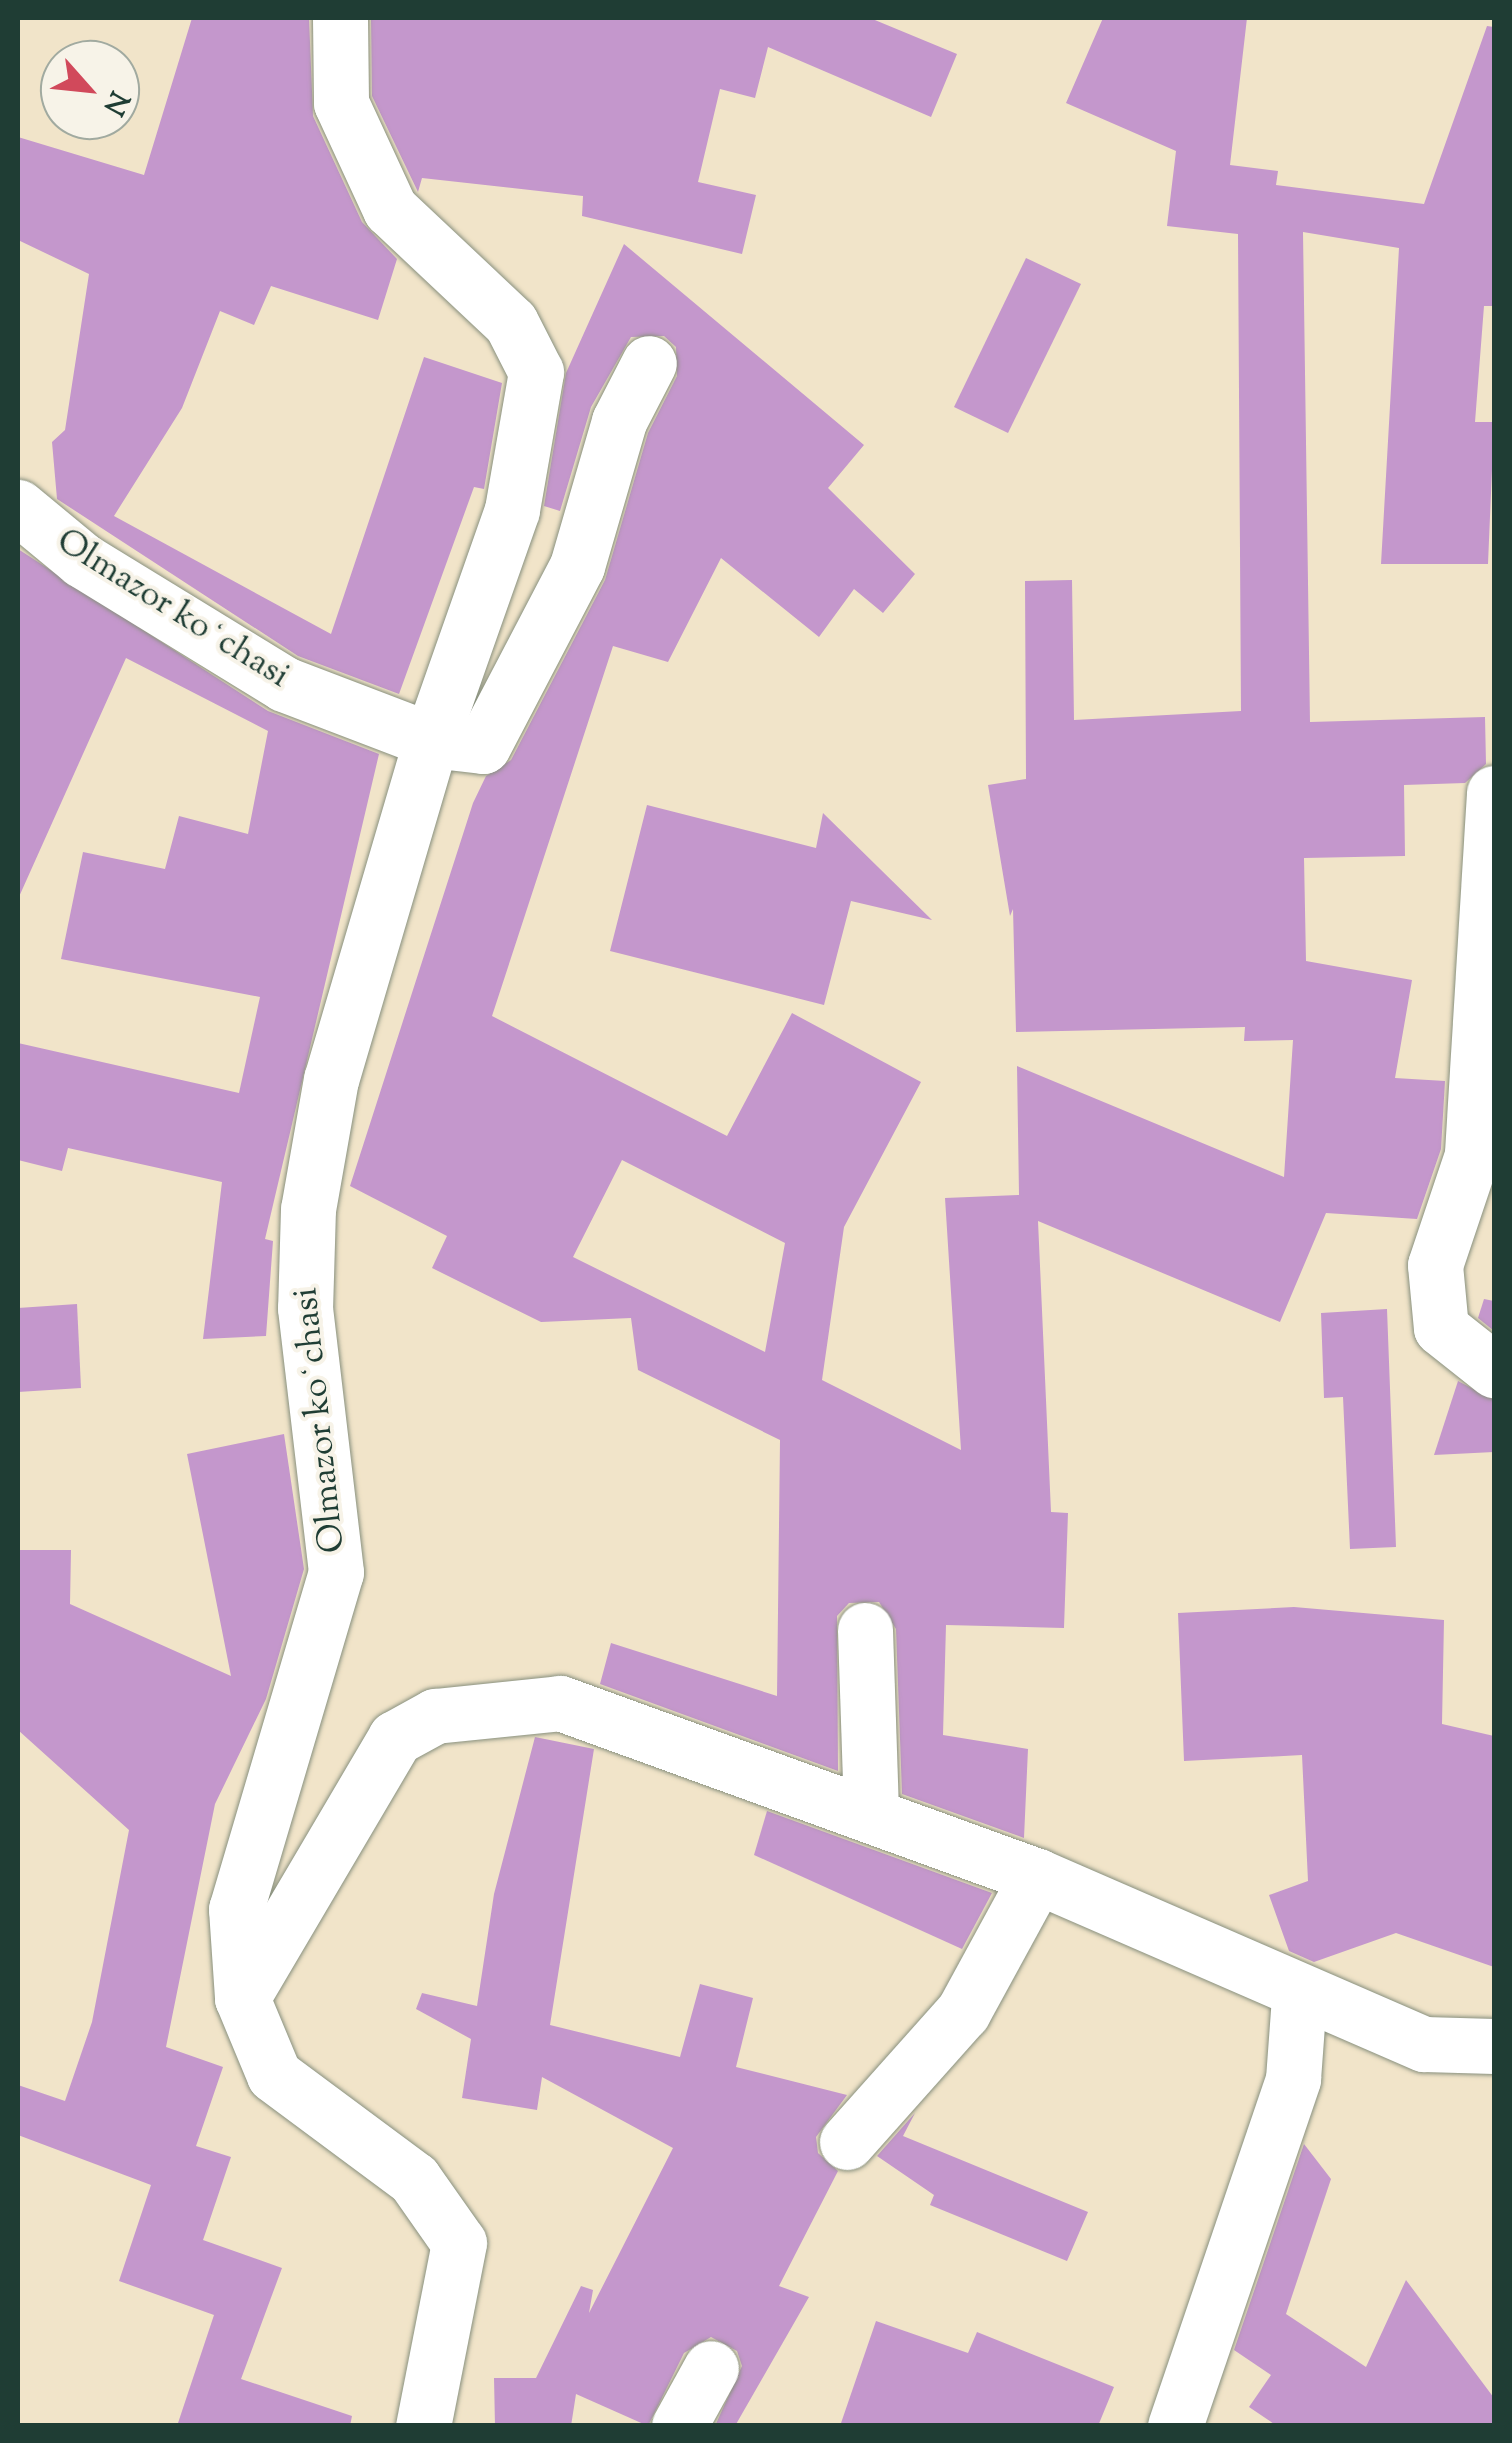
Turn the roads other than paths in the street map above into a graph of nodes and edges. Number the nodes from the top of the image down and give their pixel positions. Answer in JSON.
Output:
{"nodes":[{"id":1,"x":340,"y":18,"type":"edge"},
{"id":2,"x":649,"y":363,"type":"dead end"},
{"id":3,"x":18,"y":507,"type":"edge"},
{"id":4,"x":432,"y":740,"type":"junction"},
{"id":5,"x":1494,"y":794,"type":"edge"},
{"id":6,"x":1494,"y":1370,"type":"edge"},
{"id":7,"x":865,"y":1630,"type":"dead end"},
{"id":8,"x":871,"y":1811,"type":"junction"},
{"id":9,"x":1037,"y":1876,"type":"junction"},
{"id":10,"x":1299,"y":1996,"type":"junction"},
{"id":11,"x":242,"y":1998,"type":"junction"},
{"id":12,"x":1494,"y":2046,"type":"edge"},
{"id":13,"x":846,"y":2142,"type":"dead end"},
{"id":14,"x":711,"y":2368,"type":"dead end"},
{"id":15,"x":423,"y":2426,"type":"edge"},
{"id":16,"x":679,"y":2426,"type":"edge"},
{"id":17,"x":1175,"y":2426,"type":"edge"}],
"edges":[{"from":1,"to":4,"type":"street"},
{"from":2,"to":4,"type":"street"},
{"from":3,"to":4,"type":"street","name":"Olmazor koʻchasi"},
{"from":4,"to":11,"type":"street","name":"Olmazor koʻchasi"},
{"from":5,"to":6,"type":"street"},
{"from":7,"to":8,"type":"street"},
{"from":8,"to":9,"type":"street"},
{"from":8,"to":11,"type":"street"},
{"from":9,"to":10,"type":"street"},
{"from":9,"to":13,"type":"street"},
{"from":10,"to":12,"type":"street"},
{"from":10,"to":17,"type":"street"},
{"from":11,"to":15,"type":"street","name":"Olmazor koʻchasi"},
{"from":14,"to":16,"type":"street"}]}
